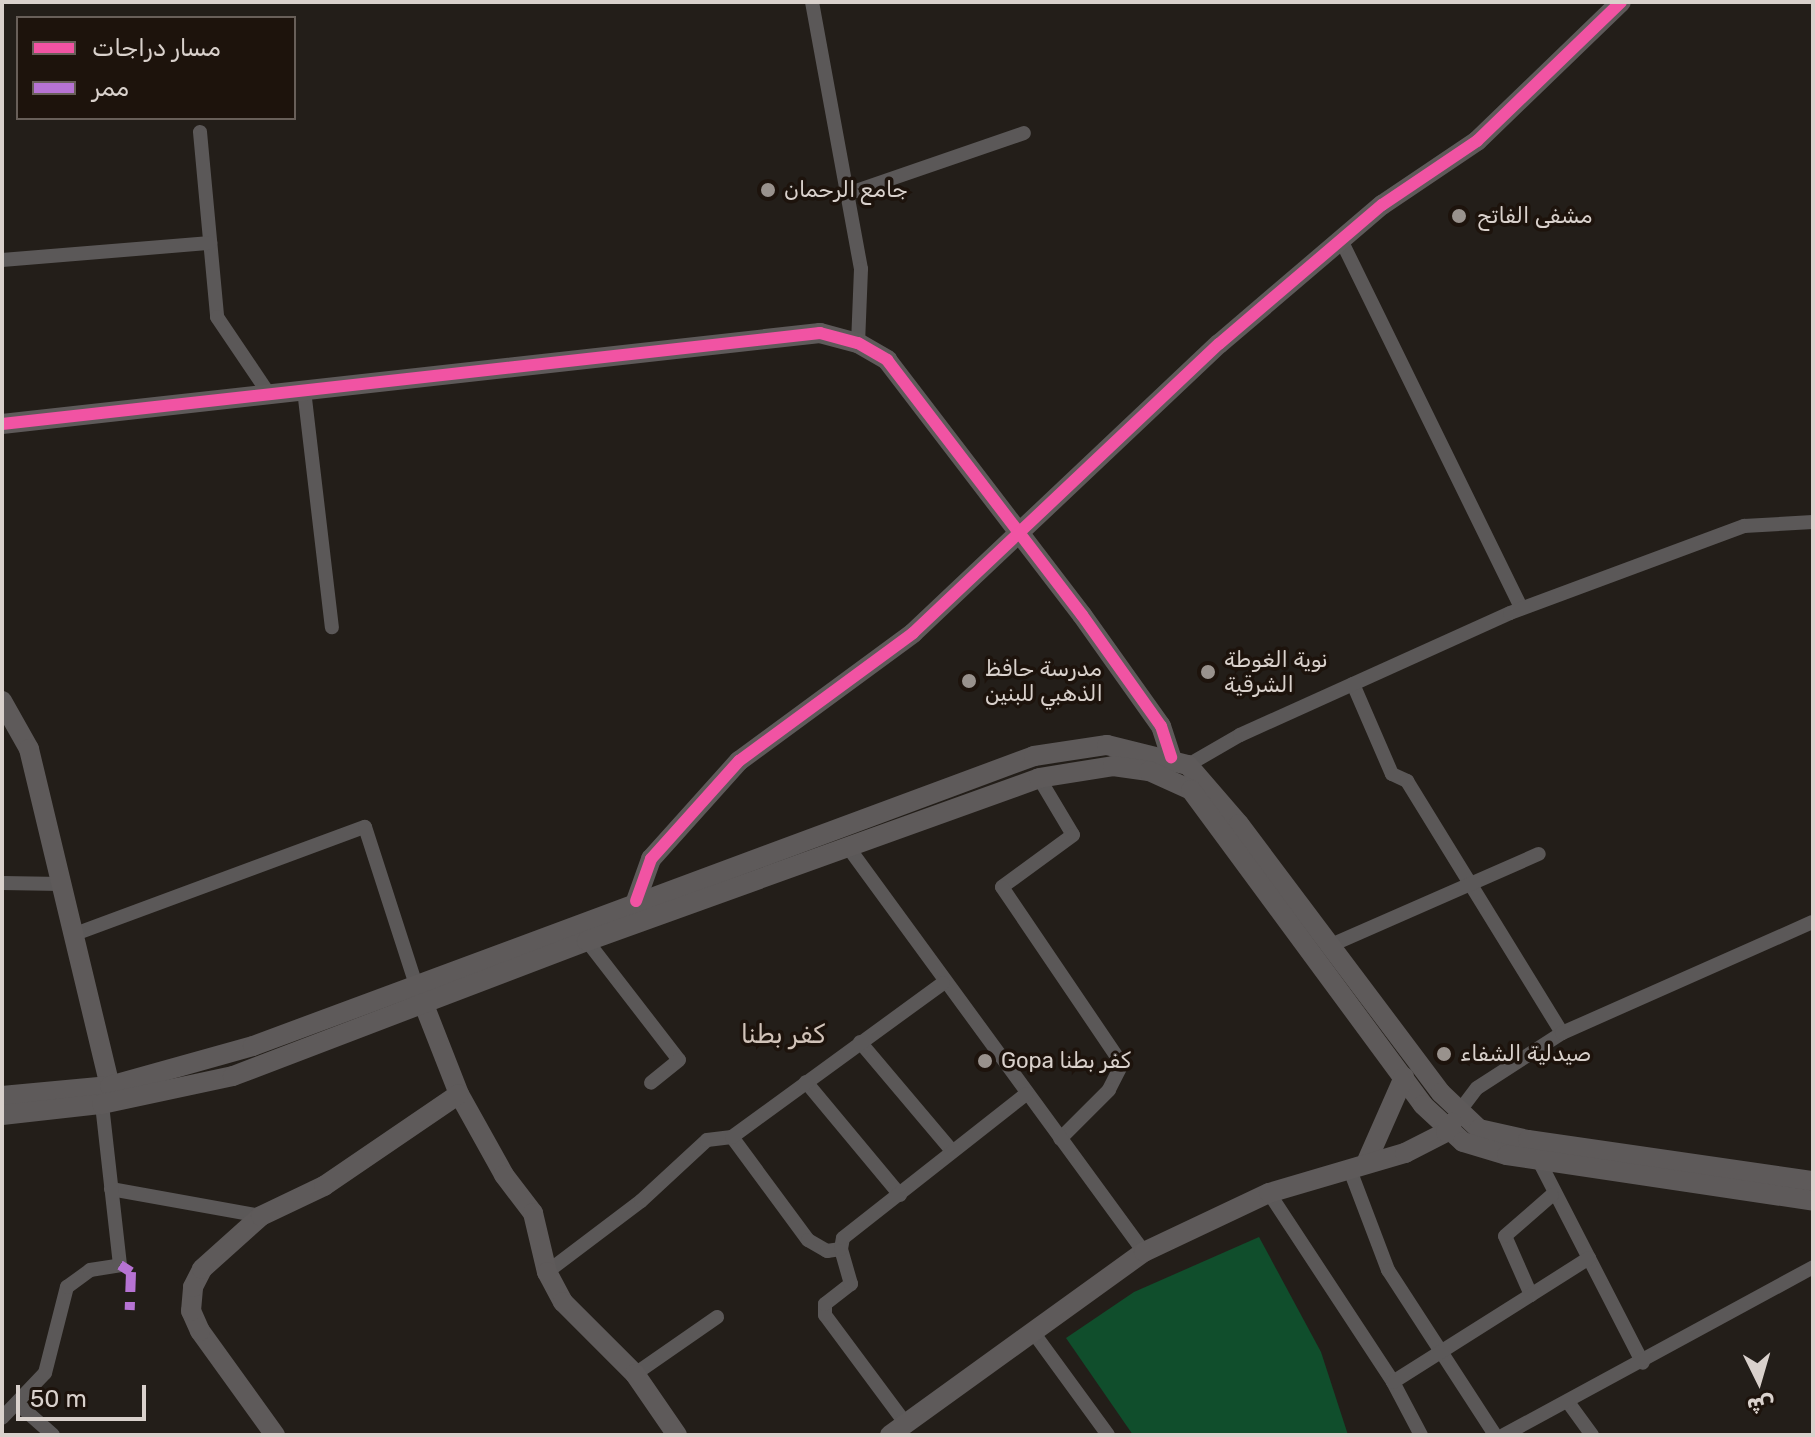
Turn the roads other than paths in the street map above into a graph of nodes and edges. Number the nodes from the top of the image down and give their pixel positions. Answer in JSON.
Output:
{"nodes":[{"id":1,"x":812,"y":2,"type":"edge"},
{"id":2,"x":1621,"y":2,"type":"edge"},
{"id":3,"x":200,"y":132,"type":"dead end"},
{"id":4,"x":1024,"y":133,"type":"dead end"},
{"id":5,"x":847,"y":194,"type":"junction"},
{"id":6,"x":1341,"y":240,"type":"junction"},
{"id":7,"x":210,"y":243,"type":"junction"},
{"id":8,"x":2,"y":260,"type":"edge"},
{"id":9,"x":858,"y":343,"type":"junction"},
{"id":10,"x":304,"y":390,"type":"junction"},
{"id":11,"x":269,"y":394,"type":"junction"},
{"id":12,"x":2,"y":424,"type":"edge"},
{"id":13,"x":1813,"y":522,"type":"edge"},
{"id":14,"x":1018,"y":536,"type":"junction"},
{"id":15,"x":1521,"y":608,"type":"junction"},
{"id":16,"x":332,"y":627,"type":"dead end"},
{"id":17,"x":1353,"y":684,"type":"junction"},
{"id":18,"x":2,"y":701,"type":"edge"},
{"id":19,"x":1180,"y":761,"type":"junction"},
{"id":20,"x":1039,"y":778,"type":"junction"},
{"id":21,"x":848,"y":847,"type":"junction"},
{"id":22,"x":1539,"y":854,"type":"dead end"},
{"id":23,"x":2,"y":883,"type":"edge"},
{"id":24,"x":1472,"y":883,"type":"junction"},
{"id":25,"x":62,"y":884,"type":"junction"},
{"id":26,"x":636,"y":901,"type":"junction"},
{"id":27,"x":1813,"y":922,"type":"edge"},
{"id":28,"x":75,"y":934,"type":"junction"},
{"id":29,"x":587,"y":941,"type":"junction"},
{"id":30,"x":1329,"y":946,"type":"junction"},
{"id":31,"x":943,"y":983,"type":"junction"},
{"id":32,"x":419,"y":994,"type":"junction"},
{"id":33,"x":1562,"y":1033,"type":"junction"},
{"id":34,"x":860,"y":1042,"type":"junction"},
{"id":35,"x":1404,"y":1077,"type":"junction"},
{"id":36,"x":806,"y":1082,"type":"junction"},
{"id":37,"x":651,"y":1083,"type":"dead end"},
{"id":38,"x":459,"y":1094,"type":"junction"},
{"id":39,"x":1026,"y":1094,"type":"junction"},
{"id":40,"x":106,"y":1095,"type":"junction"},
{"id":41,"x":2,"y":1096,"type":"edge"},
{"id":42,"x":1458,"y":1113,"type":"junction"},
{"id":43,"x":2,"y":1115,"type":"edge"},
{"id":44,"x":1446,"y":1132,"type":"junction"},
{"id":45,"x":732,"y":1137,"type":"junction"},
{"id":46,"x":1060,"y":1139,"type":"junction"},
{"id":47,"x":952,"y":1151,"type":"junction"},
{"id":48,"x":1538,"y":1159,"type":"junction"},
{"id":49,"x":1358,"y":1165,"type":"junction"},
{"id":50,"x":1813,"y":1181,"type":"edge"},
{"id":51,"x":111,"y":1189,"type":"junction"},
{"id":52,"x":1269,"y":1193,"type":"junction"},
{"id":53,"x":900,"y":1195,"type":"junction"},
{"id":54,"x":1552,"y":1195,"type":"junction"},
{"id":55,"x":1813,"y":1201,"type":"edge"},
{"id":56,"x":261,"y":1216,"type":"junction"},
{"id":57,"x":841,"y":1249,"type":"junction"},
{"id":58,"x":1144,"y":1252,"type":"junction"},
{"id":59,"x":1589,"y":1258,"type":"junction"},
{"id":60,"x":1813,"y":1267,"type":"edge"},
{"id":61,"x":547,"y":1272,"type":"junction"},
{"id":62,"x":1531,"y":1295,"type":"junction"},
{"id":63,"x":717,"y":1317,"type":"dead end"},
{"id":64,"x":1033,"y":1332,"type":"junction"},
{"id":65,"x":1438,"y":1353,"type":"junction"},
{"id":66,"x":1643,"y":1363,"type":"junction"},
{"id":67,"x":635,"y":1374,"type":"junction"},
{"id":68,"x":1393,"y":1382,"type":"junction"},
{"id":69,"x":1568,"y":1402,"type":"junction"},
{"id":70,"x":19,"y":1405,"type":"junction"},
{"id":71,"x":2,"y":1418,"type":"edge"},
{"id":72,"x":898,"y":1429,"type":"edge"},
{"id":73,"x":272,"y":1434,"type":"edge"},
{"id":74,"x":53,"y":1435,"type":"edge"},
{"id":75,"x":677,"y":1435,"type":"edge"},
{"id":76,"x":1108,"y":1435,"type":"edge"},
{"id":77,"x":1421,"y":1435,"type":"edge"},
{"id":78,"x":1495,"y":1435,"type":"edge"},
{"id":79,"x":1504,"y":1435,"type":"edge"},
{"id":80,"x":1592,"y":1435,"type":"edge"}],
"edges":[{"from":1,"to":5,"type":"street"},
{"from":2,"to":6,"type":"street"},
{"from":3,"to":7,"type":"street"},
{"from":4,"to":5,"type":"street"},
{"from":5,"to":9,"type":"street"},
{"from":6,"to":14,"type":"street"},
{"from":6,"to":15,"type":"street"},
{"from":7,"to":8,"type":"street"},
{"from":7,"to":11,"type":"street"},
{"from":9,"to":10,"type":"street"},
{"from":9,"to":14,"type":"street"},
{"from":10,"to":11,"type":"street"},
{"from":10,"to":16,"type":"street"},
{"from":11,"to":12,"type":"street"},
{"from":13,"to":15,"type":"street"},
{"from":14,"to":19,"type":"street"},
{"from":14,"to":26,"type":"street"},
{"from":15,"to":17,"type":"street"},
{"from":17,"to":19,"type":"street"},
{"from":17,"to":24,"type":"street"},
{"from":18,"to":25,"type":"street"},
{"from":19,"to":26,"type":"street"},
{"from":19,"to":30,"type":"street"},
{"from":20,"to":21,"type":"street"},
{"from":20,"to":35,"type":"street"},
{"from":20,"to":46,"type":"street"},
{"from":21,"to":29,"type":"street"},
{"from":21,"to":31,"type":"street"},
{"from":22,"to":24,"type":"street"},
{"from":23,"to":25,"type":"street"},
{"from":24,"to":30,"type":"street"},
{"from":24,"to":33,"type":"street"},
{"from":25,"to":28,"type":"street"},
{"from":26,"to":32,"type":"street"},
{"from":27,"to":33,"type":"street"},
{"from":28,"to":32,"type":"street"},
{"from":28,"to":40,"type":"street"},
{"from":29,"to":32,"type":"street"},
{"from":29,"to":37,"type":"street"},
{"from":30,"to":42,"type":"street"},
{"from":31,"to":34,"type":"street"},
{"from":31,"to":39,"type":"street"},
{"from":32,"to":38,"type":"street"},
{"from":32,"to":40,"type":"street"},
{"from":33,"to":42,"type":"street"},
{"from":34,"to":36,"type":"street"},
{"from":34,"to":47,"type":"street"},
{"from":35,"to":44,"type":"street"},
{"from":35,"to":49,"type":"street"},
{"from":36,"to":45,"type":"street"},
{"from":36,"to":53,"type":"street"},
{"from":38,"to":56,"type":"street"},
{"from":38,"to":61,"type":"street"},
{"from":39,"to":46,"type":"street"},
{"from":39,"to":47,"type":"street"},
{"from":40,"to":41,"type":"street"},
{"from":40,"to":43,"type":"street"},
{"from":40,"to":51,"type":"street"},
{"from":42,"to":44,"type":"street"},
{"from":42,"to":50,"type":"street"},
{"from":44,"to":48,"type":"street"},
{"from":44,"to":49,"type":"street"},
{"from":45,"to":57,"type":"street"},
{"from":45,"to":61,"type":"street"},
{"from":46,"to":58,"type":"street"},
{"from":47,"to":53,"type":"street"},
{"from":48,"to":54,"type":"street"},
{"from":48,"to":55,"type":"street"},
{"from":49,"to":52,"type":"street"},
{"from":49,"to":65,"type":"street"},
{"from":51,"to":56,"type":"street"},
{"from":51,"to":70,"type":"street"},
{"from":52,"to":58,"type":"street"},
{"from":52,"to":68,"type":"street"},
{"from":53,"to":57,"type":"street"},
{"from":54,"to":59,"type":"street"},
{"from":54,"to":62,"type":"street"},
{"from":56,"to":73,"type":"street"},
{"from":57,"to":72,"type":"street"},
{"from":58,"to":64,"type":"street"},
{"from":59,"to":62,"type":"street"},
{"from":59,"to":66,"type":"street"},
{"from":60,"to":66,"type":"street"},
{"from":61,"to":67,"type":"street"},
{"from":62,"to":65,"type":"street"},
{"from":63,"to":67,"type":"street"},
{"from":64,"to":72,"type":"street"},
{"from":64,"to":76,"type":"street"},
{"from":65,"to":68,"type":"street"},
{"from":65,"to":78,"type":"street"},
{"from":66,"to":69,"type":"street"},
{"from":67,"to":75,"type":"street"},
{"from":68,"to":77,"type":"street"},
{"from":69,"to":79,"type":"street"},
{"from":69,"to":80,"type":"street"},
{"from":70,"to":71,"type":"street"},
{"from":70,"to":74,"type":"street"}]}
